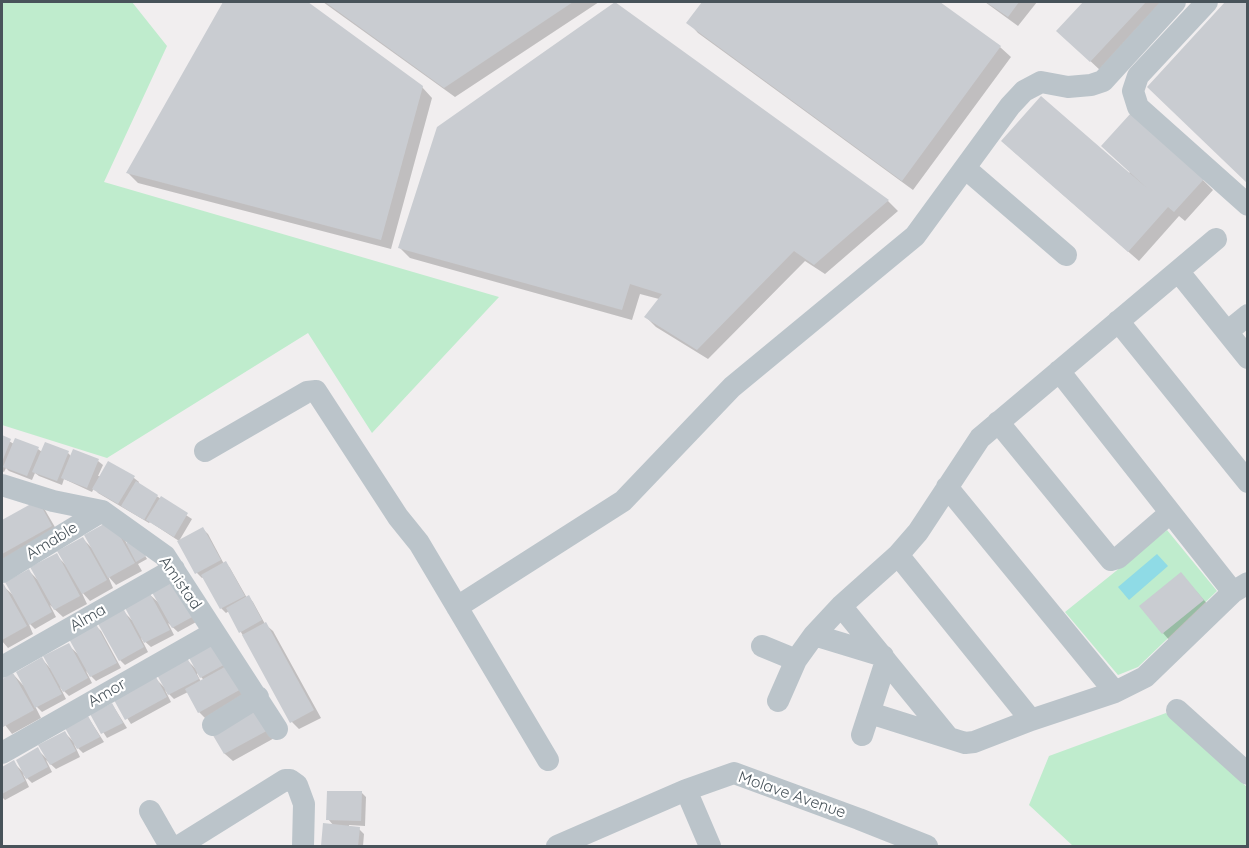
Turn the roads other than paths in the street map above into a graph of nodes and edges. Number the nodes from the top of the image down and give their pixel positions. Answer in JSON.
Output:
{"nodes":[{"id":1,"x":1175,"y":2,"type":"edge"},
{"id":2,"x":1207,"y":2,"type":"edge"},
{"id":3,"x":965,"y":168,"type":"junction"},
{"id":4,"x":1248,"y":205,"type":"edge"},
{"id":5,"x":1216,"y":239,"type":"dead end"},
{"id":6,"x":1066,"y":255,"type":"dead end"},
{"id":7,"x":1178,"y":271,"type":"junction"},
{"id":8,"x":1248,"y":315,"type":"edge"},
{"id":9,"x":1118,"y":321,"type":"junction"},
{"id":10,"x":1227,"y":332,"type":"junction"},
{"id":11,"x":1248,"y":358,"type":"edge"},
{"id":12,"x":1059,"y":371,"type":"junction"},
{"id":13,"x":998,"y":422,"type":"junction"},
{"id":14,"x":205,"y":451,"type":"dead end"},
{"id":15,"x":1248,"y":482,"type":"edge"},
{"id":16,"x":2,"y":485,"type":"edge"},
{"id":17,"x":947,"y":487,"type":"junction"},
{"id":18,"x":102,"y":511,"type":"junction"},
{"id":19,"x":1170,"y":513,"type":"junction"},
{"id":20,"x":898,"y":555,"type":"junction"},
{"id":21,"x":174,"y":569,"type":"junction"},
{"id":22,"x":2,"y":572,"type":"edge"},
{"id":23,"x":1240,"y":587,"type":"edge"},
{"id":24,"x":841,"y":606,"type":"junction"},
{"id":25,"x":457,"y":607,"type":"junction"},
{"id":26,"x":213,"y":633,"type":"junction"},
{"id":27,"x":814,"y":635,"type":"junction"},
{"id":28,"x":762,"y":646,"type":"dead end"},
{"id":29,"x":884,"y":658,"type":"junction"},
{"id":30,"x":796,"y":660,"type":"junction"},
{"id":31,"x":2,"y":667,"type":"edge"},
{"id":32,"x":1115,"y":692,"type":"junction"},
{"id":33,"x":258,"y":697,"type":"junction"},
{"id":34,"x":778,"y":701,"type":"dead end"},
{"id":35,"x":1177,"y":710,"type":"dead end"},
{"id":36,"x":870,"y":713,"type":"junction"},
{"id":37,"x":1031,"y":720,"type":"junction"},
{"id":38,"x":213,"y":725,"type":"dead end"},
{"id":39,"x":276,"y":729,"type":"dead end"},
{"id":40,"x":862,"y":735,"type":"dead end"},
{"id":41,"x":948,"y":737,"type":"junction"},
{"id":42,"x":2,"y":753,"type":"edge"},
{"id":43,"x":548,"y":759,"type":"dead end"},
{"id":44,"x":1248,"y":774,"type":"edge"},
{"id":45,"x":686,"y":790,"type":"junction"},
{"id":46,"x":150,"y":811,"type":"dead end"},
{"id":47,"x":562,"y":845,"type":"edge"},
{"id":48,"x":170,"y":846,"type":"edge"},
{"id":49,"x":179,"y":846,"type":"edge"},
{"id":50,"x":303,"y":846,"type":"edge"},
{"id":51,"x":710,"y":846,"type":"edge"},
{"id":52,"x":927,"y":846,"type":"edge"}],
"edges":[{"from":1,"to":3,"type":"street"},
{"from":2,"to":4,"type":"street"},
{"from":3,"to":6,"type":"street"},
{"from":3,"to":25,"type":"street"},
{"from":5,"to":7,"type":"street"},
{"from":7,"to":9,"type":"street"},
{"from":7,"to":10,"type":"street"},
{"from":8,"to":10,"type":"street"},
{"from":9,"to":12,"type":"street"},
{"from":9,"to":15,"type":"street"},
{"from":10,"to":11,"type":"street"},
{"from":12,"to":13,"type":"street"},
{"from":12,"to":19,"type":"street"},
{"from":13,"to":17,"type":"street"},
{"from":13,"to":19,"type":"street"},
{"from":14,"to":25,"type":"street"},
{"from":16,"to":18,"type":"street","name":"Amistad"},
{"from":17,"to":20,"type":"street"},
{"from":17,"to":32,"type":"street"},
{"from":18,"to":21,"type":"street","name":"Amistad"},
{"from":18,"to":22,"type":"street","name":"Amable"},
{"from":19,"to":23,"type":"street"},
{"from":20,"to":24,"type":"street"},
{"from":20,"to":37,"type":"street"},
{"from":21,"to":26,"type":"street","name":"Amistad"},
{"from":21,"to":31,"type":"street","name":"Alma"},
{"from":23,"to":32,"type":"street"},
{"from":24,"to":27,"type":"street"},
{"from":24,"to":29,"type":"street"},
{"from":25,"to":43,"type":"street"},
{"from":26,"to":33,"type":"street","name":"Amistad"},
{"from":26,"to":42,"type":"street","name":"Amor"},
{"from":27,"to":29,"type":"street"},
{"from":27,"to":30,"type":"street"},
{"from":28,"to":30,"type":"street"},
{"from":29,"to":36,"type":"street"},
{"from":29,"to":41,"type":"street"},
{"from":30,"to":34,"type":"street"},
{"from":32,"to":37,"type":"street"},
{"from":33,"to":38,"type":"street"},
{"from":33,"to":39,"type":"street","name":"Amistad"},
{"from":35,"to":44,"type":"street"},
{"from":36,"to":40,"type":"street"},
{"from":36,"to":41,"type":"street"},
{"from":37,"to":41,"type":"street"},
{"from":45,"to":47,"type":"street","name":"Molave Avenue"},
{"from":45,"to":51,"type":"street"},
{"from":45,"to":52,"type":"street","name":"Molave Avenue"},
{"from":46,"to":48,"type":"street"},
{"from":49,"to":50,"type":"street"}]}
